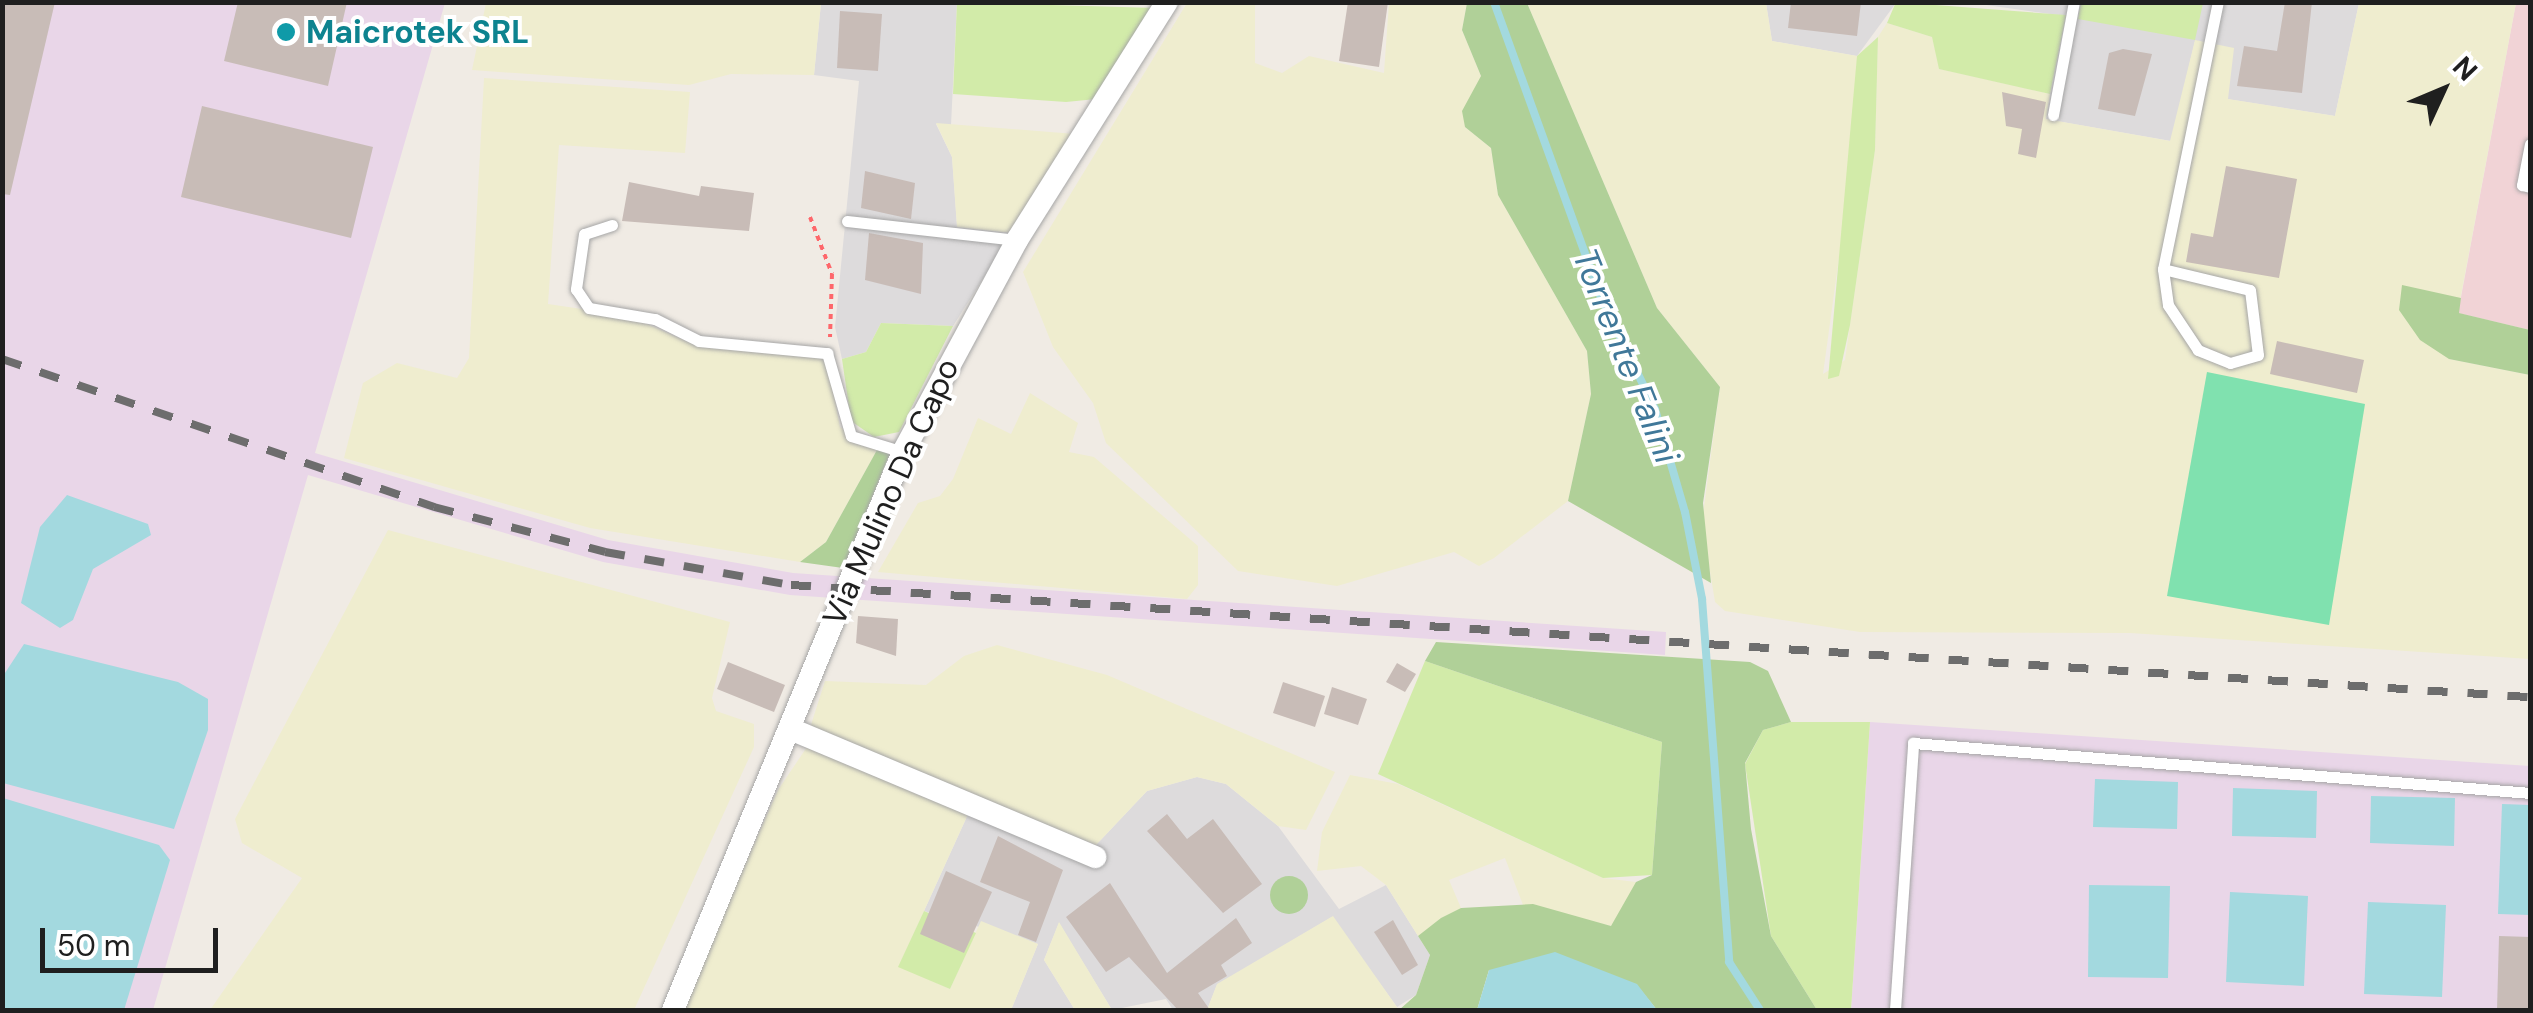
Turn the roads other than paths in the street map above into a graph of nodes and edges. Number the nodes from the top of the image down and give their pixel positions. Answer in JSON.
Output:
{"nodes":[{"id":1,"x":1167,"y":2,"type":"edge"},
{"id":2,"x":2074,"y":2,"type":"edge"},
{"id":3,"x":2218,"y":2,"type":"edge"},
{"id":4,"x":2052,"y":116,"type":"dead end"},
{"id":5,"x":2530,"y":144,"type":"edge"},
{"id":6,"x":2530,"y":187,"type":"edge"},
{"id":7,"x":847,"y":222,"type":"dead end"},
{"id":8,"x":612,"y":225,"type":"dead end"},
{"id":9,"x":1017,"y":240,"type":"junction"},
{"id":10,"x":2163,"y":269,"type":"junction"},
{"id":11,"x":903,"y":452,"type":"junction"},
{"id":12,"x":793,"y":730,"type":"junction"},
{"id":13,"x":2530,"y":793,"type":"edge"},
{"id":14,"x":1095,"y":856,"type":"dead end"},
{"id":15,"x":673,"y":1010,"type":"edge"},
{"id":16,"x":1895,"y":1010,"type":"edge"}],
"edges":[{"from":1,"to":9,"type":"street","name":"Via Mulino Da Capo"},
{"from":2,"to":4,"type":"lane"},
{"from":3,"to":10,"type":"lane"},
{"from":5,"to":6,"type":"lane"},
{"from":7,"to":9,"type":"lane"},
{"from":8,"to":11,"type":"lane"},
{"from":9,"to":11,"type":"street","name":"Via Mulino Da Capo"},
{"from":10,"to":10,"type":"lane"},
{"from":11,"to":12,"type":"street","name":"Via Mulino Da Capo"},
{"from":12,"to":14,"type":"street"},
{"from":12,"to":15,"type":"street","name":"Via Mulino Da Capo"},
{"from":13,"to":16,"type":"lane"}]}
